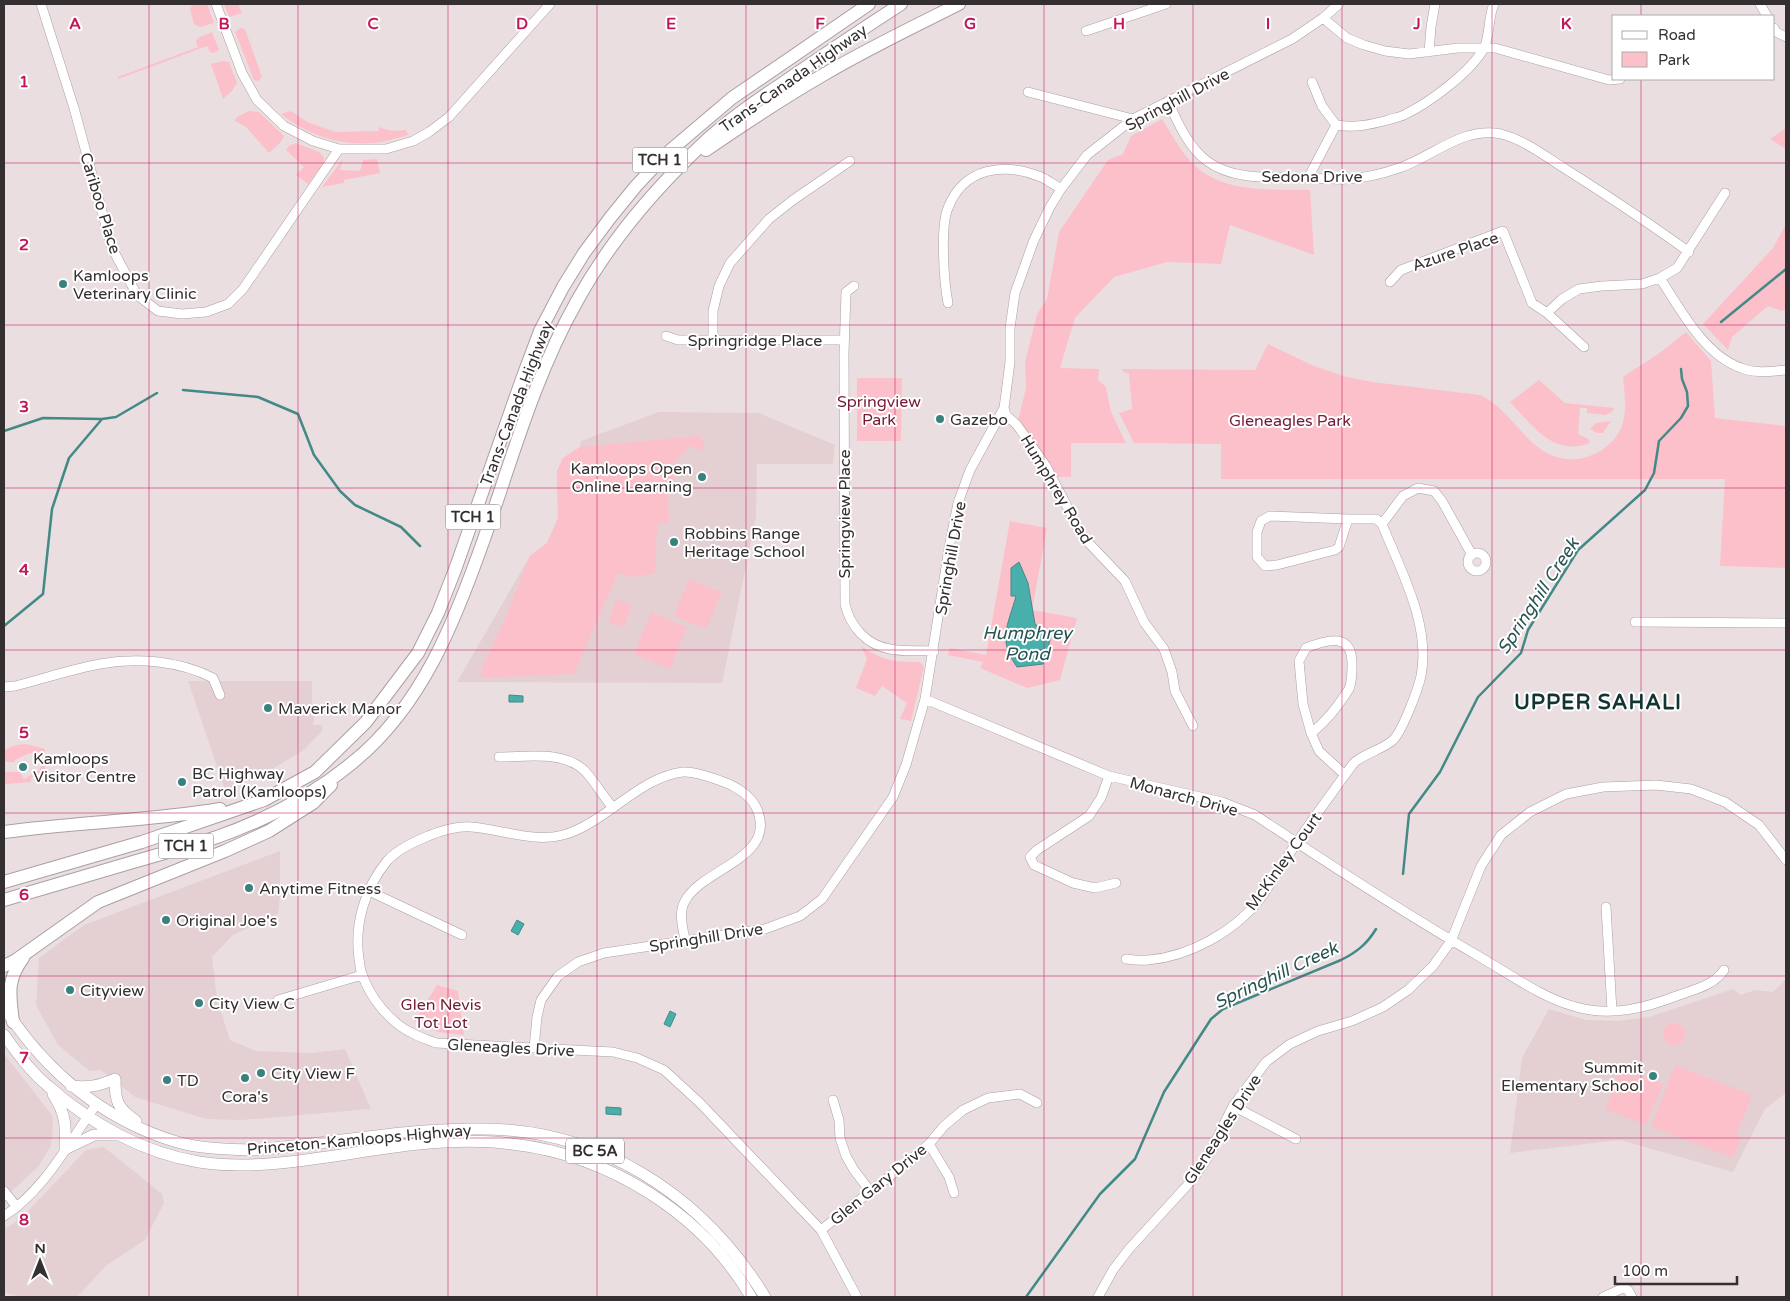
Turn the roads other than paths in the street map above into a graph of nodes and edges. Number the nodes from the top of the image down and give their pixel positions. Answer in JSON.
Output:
{"nodes":[{"id":1,"x":41,"y":4,"type":"edge"},
{"id":2,"x":216,"y":4,"type":"edge"},
{"id":3,"x":550,"y":4,"type":"edge"},
{"id":4,"x":869,"y":4,"type":"edge"},
{"id":5,"x":900,"y":4,"type":"edge"},
{"id":6,"x":959,"y":4,"type":"edge"},
{"id":7,"x":1166,"y":4,"type":"edge"},
{"id":8,"x":1339,"y":4,"type":"edge"},
{"id":9,"x":1436,"y":4,"type":"edge"},
{"id":10,"x":1494,"y":4,"type":"edge"},
{"id":11,"x":1760,"y":4,"type":"edge"},
{"id":12,"x":1766,"y":15,"type":"edge"},
{"id":13,"x":1324,"y":18,"type":"junction"},
{"id":14,"x":1086,"y":31,"type":"dead end"},
{"id":15,"x":1775,"y":31,"type":"edge"},
{"id":16,"x":1786,"y":37,"type":"edge"},
{"id":17,"x":1485,"y":47,"type":"junction"},
{"id":18,"x":1429,"y":52,"type":"junction"},
{"id":19,"x":1612,"y":80,"type":"edge"},
{"id":20,"x":1312,"y":82,"type":"dead end"},
{"id":21,"x":1028,"y":92,"type":"dead end"},
{"id":22,"x":1168,"y":101,"type":"junction"},
{"id":23,"x":1133,"y":119,"type":"junction"},
{"id":24,"x":1336,"y":126,"type":"junction"},
{"id":25,"x":339,"y":149,"type":"junction"},
{"id":26,"x":850,"y":161,"type":"dead end"},
{"id":27,"x":678,"y":170,"type":"junction"},
{"id":28,"x":1308,"y":178,"type":"junction"},
{"id":29,"x":1061,"y":189,"type":"junction"},
{"id":30,"x":1725,"y":193,"type":"dead end"},
{"id":31,"x":1689,"y":252,"type":"junction"},
{"id":32,"x":1660,"y":278,"type":"junction"},
{"id":33,"x":1390,"y":282,"type":"dead end"},
{"id":34,"x":854,"y":286,"type":"dead end"},
{"id":35,"x":948,"y":303,"type":"dead end"},
{"id":36,"x":1547,"y":313,"type":"junction"},
{"id":37,"x":666,"y":336,"type":"dead end"},
{"id":38,"x":713,"y":340,"type":"junction"},
{"id":39,"x":844,"y":340,"type":"junction"},
{"id":40,"x":1584,"y":347,"type":"dead end"},
{"id":41,"x":1786,"y":370,"type":"edge"},
{"id":42,"x":1004,"y":408,"type":"junction"},
{"id":43,"x":1348,"y":519,"type":"junction"},
{"id":44,"x":1382,"y":524,"type":"junction"},
{"id":45,"x":1472,"y":555,"type":"dead end"},
{"id":46,"x":1635,"y":622,"type":"dead end"},
{"id":47,"x":1786,"y":624,"type":"edge"},
{"id":48,"x":934,"y":651,"type":"junction"},
{"id":49,"x":4,"y":687,"type":"edge"},
{"id":50,"x":220,"y":695,"type":"dead end"},
{"id":51,"x":926,"y":699,"type":"junction"},
{"id":52,"x":1193,"y":726,"type":"dead end"},
{"id":53,"x":1312,"y":733,"type":"junction"},
{"id":54,"x":499,"y":757,"type":"dead end"},
{"id":55,"x":354,"y":762,"type":"junction"},
{"id":56,"x":1345,"y":775,"type":"junction"},
{"id":57,"x":1109,"y":776,"type":"junction"},
{"id":58,"x":264,"y":800,"type":"junction"},
{"id":59,"x":613,"y":808,"type":"junction"},
{"id":60,"x":76,"y":823,"type":"junction"},
{"id":61,"x":4,"y":824,"type":"edge"},
{"id":62,"x":4,"y":832,"type":"edge"},
{"id":63,"x":1296,"y":843,"type":"junction"},
{"id":64,"x":1786,"y":860,"type":"edge"},
{"id":65,"x":4,"y":882,"type":"edge"},
{"id":66,"x":1116,"y":883,"type":"dead end"},
{"id":67,"x":369,"y":891,"type":"junction"},
{"id":68,"x":4,"y":900,"type":"edge"},
{"id":69,"x":1606,"y":907,"type":"dead end"},
{"id":70,"x":462,"y":935,"type":"dead end"},
{"id":71,"x":686,"y":940,"type":"junction"},
{"id":72,"x":1451,"y":940,"type":"junction"},
{"id":73,"x":29,"y":950,"type":"junction"},
{"id":74,"x":1126,"y":959,"type":"dead end"},
{"id":75,"x":4,"y":966,"type":"edge"},
{"id":76,"x":1724,"y":970,"type":"dead end"},
{"id":77,"x":362,"y":975,"type":"junction"},
{"id":78,"x":278,"y":1000,"type":"dead end"},
{"id":79,"x":4,"y":1007,"type":"edge"},
{"id":80,"x":1612,"y":1011,"type":"junction"},
{"id":81,"x":13,"y":1022,"type":"junction"},
{"id":82,"x":4,"y":1035,"type":"edge"},
{"id":83,"x":534,"y":1048,"type":"junction"},
{"id":84,"x":48,"y":1086,"type":"junction"},
{"id":85,"x":71,"y":1086,"type":"junction"},
{"id":86,"x":833,"y":1100,"type":"dead end"},
{"id":87,"x":1037,"y":1103,"type":"dead end"},
{"id":88,"x":96,"y":1104,"type":"junction"},
{"id":89,"x":1233,"y":1106,"type":"junction"},
{"id":90,"x":88,"y":1116,"type":"junction"},
{"id":91,"x":151,"y":1132,"type":"junction"},
{"id":92,"x":120,"y":1135,"type":"junction"},
{"id":93,"x":1296,"y":1139,"type":"dead end"},
{"id":94,"x":928,"y":1144,"type":"junction"},
{"id":95,"x":64,"y":1149,"type":"junction"},
{"id":96,"x":4,"y":1191,"type":"edge"},
{"id":97,"x":870,"y":1191,"type":"junction"},
{"id":98,"x":954,"y":1193,"type":"dead end"},
{"id":99,"x":17,"y":1207,"type":"junction"},
{"id":100,"x":4,"y":1216,"type":"edge"},
{"id":101,"x":821,"y":1230,"type":"junction"},
{"id":102,"x":751,"y":1297,"type":"edge"},
{"id":103,"x":765,"y":1297,"type":"edge"},
{"id":104,"x":857,"y":1297,"type":"edge"},
{"id":105,"x":1098,"y":1297,"type":"edge"},
{"id":106,"x":1603,"y":1297,"type":"edge"},
{"id":107,"x":1632,"y":1297,"type":"edge"}],
"edges":[{"from":1,"to":25,"type":"street","name":"Cariboo Place"},
{"from":2,"to":25,"type":"street"},
{"from":3,"to":25,"type":"street"},
{"from":4,"to":58,"type":"highway","name":"Trans-Canada Highway","number":"TCH 1"},
{"from":5,"to":27,"type":"highway","name":"Trans-Canada Highway","number":"TCH 1"},
{"from":6,"to":27,"type":"highway"},
{"from":7,"to":14,"type":"street"},
{"from":8,"to":13,"type":"street","name":"Springhill Drive"},
{"from":9,"to":18,"type":"street"},
{"from":10,"to":17,"type":"street"},
{"from":11,"to":12,"type":"street"},
{"from":13,"to":18,"type":"street"},
{"from":13,"to":22,"type":"street","name":"Springhill Drive"},
{"from":15,"to":16,"type":"street"},
{"from":17,"to":18,"type":"street"},
{"from":17,"to":19,"type":"street"},
{"from":17,"to":24,"type":"street"},
{"from":20,"to":24,"type":"street"},
{"from":21,"to":23,"type":"street"},
{"from":22,"to":23,"type":"street","name":"Springhill Drive"},
{"from":22,"to":28,"type":"street","name":"Sedona Drive"},
{"from":23,"to":29,"type":"street","name":"Springhill Drive"},
{"from":24,"to":28,"type":"street"},
{"from":26,"to":38,"type":"street"},
{"from":27,"to":55,"type":"highway","name":"Trans-Canada Highway","number":"TCH 1"},
{"from":28,"to":31,"type":"street","name":"Sedona Drive"},
{"from":29,"to":35,"type":"street"},
{"from":29,"to":42,"type":"street","name":"Springhill Drive"},
{"from":30,"to":31,"type":"street"},
{"from":31,"to":32,"type":"street"},
{"from":32,"to":36,"type":"street"},
{"from":32,"to":41,"type":"street"},
{"from":33,"to":36,"type":"street","name":"Azure Place"},
{"from":34,"to":39,"type":"street","name":"Springview Place"},
{"from":36,"to":40,"type":"street","name":"Azure Place"},
{"from":37,"to":38,"type":"street","name":"Springridge Place"},
{"from":38,"to":39,"type":"street","name":"Springridge Place"},
{"from":39,"to":48,"type":"street","name":"Springview Place"},
{"from":42,"to":48,"type":"street","name":"Springhill Drive"},
{"from":42,"to":52,"type":"street","name":"Humphrey Road"},
{"from":43,"to":43,"type":"street"},
{"from":43,"to":44,"type":"street"},
{"from":44,"to":45,"type":"street"},
{"from":44,"to":56,"type":"street","name":"McKinley Court"},
{"from":46,"to":47,"type":"street"},
{"from":48,"to":51,"type":"street","name":"Springhill Drive"},
{"from":49,"to":50,"type":"street"},
{"from":51,"to":57,"type":"street","name":"Monarch Drive"},
{"from":51,"to":71,"type":"street","name":"Springhill Drive"},
{"from":53,"to":53,"type":"street"},
{"from":53,"to":56,"type":"street"},
{"from":54,"to":59,"type":"street"},
{"from":55,"to":68,"type":"highway","name":"Trans-Canada Highway","number":"TCH 1"},
{"from":55,"to":73,"type":"highway"},
{"from":56,"to":63,"type":"street","name":"McKinley Court"},
{"from":57,"to":63,"type":"street","name":"Monarch Drive"},
{"from":57,"to":66,"type":"street"},
{"from":58,"to":60,"type":"highway"},
{"from":58,"to":65,"type":"highway","name":"Trans-Canada Highway","number":"TCH 1"},
{"from":59,"to":67,"type":"street","name":"Gleneagles Drive"},
{"from":59,"to":71,"type":"street","name":"Gleneagles Drive"},
{"from":60,"to":61,"type":"highway"},
{"from":60,"to":62,"type":"highway"},
{"from":63,"to":72,"type":"street","name":"Monarch Drive"},
{"from":63,"to":74,"type":"street","name":"McKinley Court"},
{"from":64,"to":72,"type":"street","name":"Gleneagles Drive"},
{"from":67,"to":70,"type":"street"},
{"from":67,"to":77,"type":"street","name":"Gleneagles Drive"},
{"from":69,"to":80,"type":"street"},
{"from":71,"to":83,"type":"street","name":"Springhill Drive"},
{"from":72,"to":80,"type":"street","name":"Monarch Drive"},
{"from":72,"to":89,"type":"street","name":"Gleneagles Drive"},
{"from":73,"to":75,"type":"highway"},
{"from":73,"to":81,"type":"highway"},
{"from":76,"to":80,"type":"street","name":"Monarch Drive"},
{"from":77,"to":78,"type":"street"},
{"from":77,"to":83,"type":"street","name":"Gleneagles Drive"},
{"from":79,"to":81,"type":"main road","name":"Princeton-Kamloops Highway","number":"BC 5A"},
{"from":81,"to":85,"type":"main road","name":"Princeton-Kamloops Highway","number":"BC 5A"},
{"from":82,"to":84,"type":"main road","name":"Princeton-Kamloops Highway","number":"BC 5A"},
{"from":83,"to":101,"type":"street","name":"Gleneagles Drive"},
{"from":84,"to":90,"type":"main road","name":"Princeton-Kamloops Highway","number":"BC 5A"},
{"from":84,"to":95,"type":"main road"},
{"from":85,"to":88,"type":"main road","name":"Princeton-Kamloops Highway","number":"BC 5A"},
{"from":85,"to":91,"type":"main road"},
{"from":86,"to":97,"type":"street"},
{"from":87,"to":94,"type":"street","name":"Glen Gary Drive"},
{"from":88,"to":90,"type":"street"},
{"from":88,"to":91,"type":"main road","name":"Princeton-Kamloops Highway","number":"BC 5A"},
{"from":89,"to":93,"type":"street"},
{"from":89,"to":105,"type":"street","name":"Gleneagles Drive"},
{"from":90,"to":92,"type":"main road","name":"Princeton-Kamloops Highway","number":"BC 5A"},
{"from":90,"to":95,"type":"street"},
{"from":91,"to":103,"type":"main road","name":"Princeton-Kamloops Highway","number":"BC 5A"},
{"from":92,"to":95,"type":"main road"},
{"from":92,"to":102,"type":"main road","name":"Princeton-Kamloops Highway","number":"BC 5A"},
{"from":94,"to":97,"type":"street","name":"Glen Gary Drive"},
{"from":94,"to":98,"type":"street"},
{"from":95,"to":99,"type":"street"},
{"from":96,"to":99,"type":"street"},
{"from":97,"to":101,"type":"street","name":"Glen Gary Drive"},
{"from":99,"to":100,"type":"street"},
{"from":101,"to":104,"type":"street","name":"Gleneagles Drive"},
{"from":106,"to":107,"type":"street"}]}
